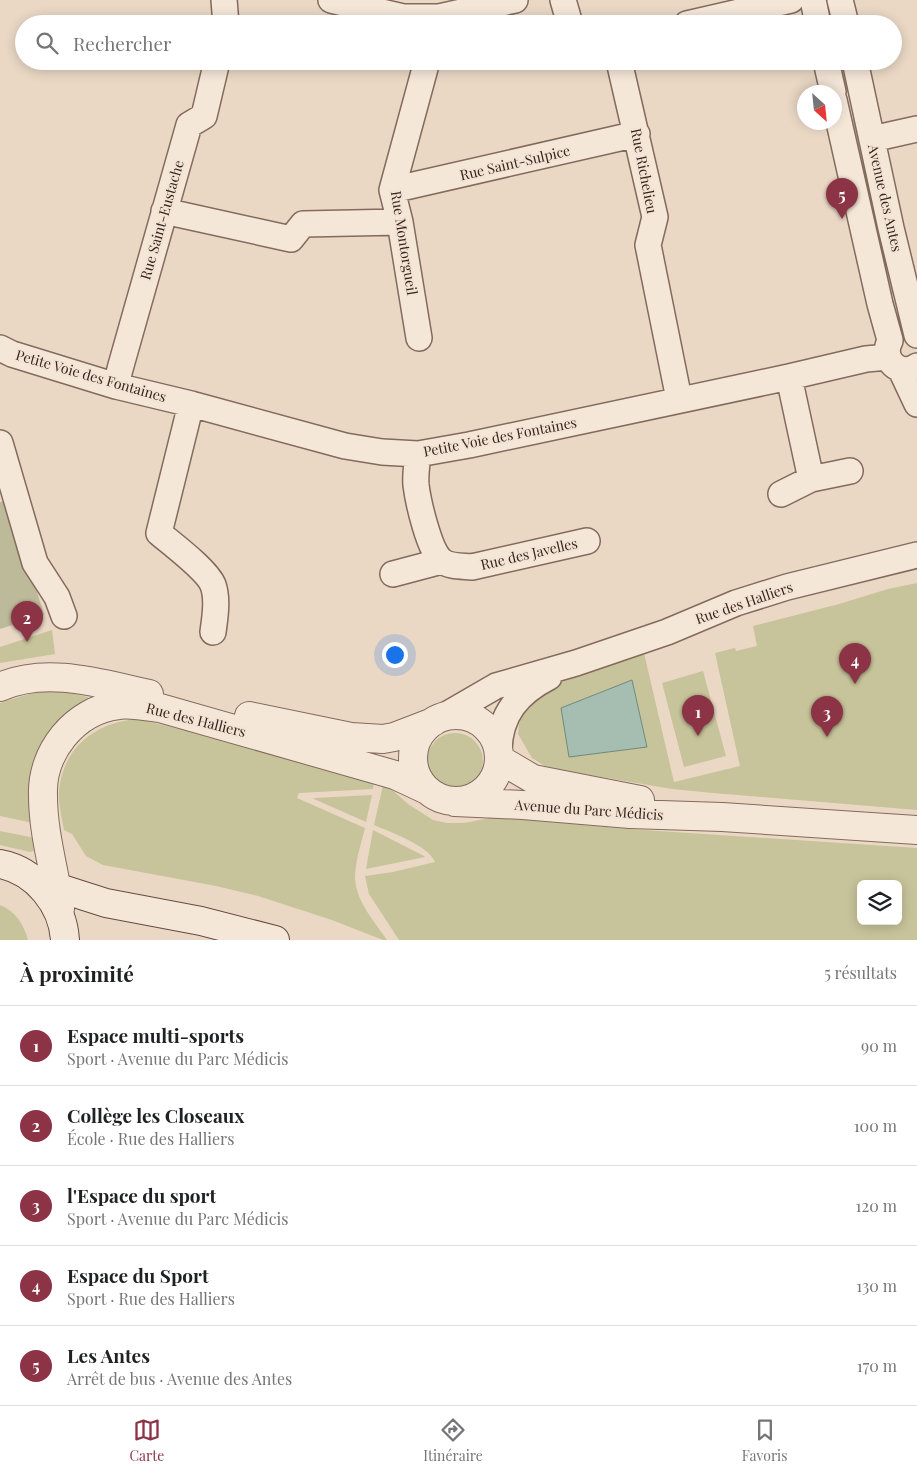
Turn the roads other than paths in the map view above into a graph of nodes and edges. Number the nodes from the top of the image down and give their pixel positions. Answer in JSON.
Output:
{"nodes":[{"id":1,"x":224,"y":0,"type":"edge"},
{"id":2,"x":331,"y":0,"type":"edge"},
{"id":3,"x":515,"y":0,"type":"edge"},
{"id":4,"x":563,"y":0,"type":"edge"},
{"id":5,"x":791,"y":0,"type":"edge"},
{"id":6,"x":813,"y":0,"type":"edge"},
{"id":7,"x":840,"y":0,"type":"edge"},
{"id":8,"x":225,"y":15,"type":"edge"},
{"id":9,"x":391,"y":15,"type":"edge"},
{"id":10,"x":457,"y":15,"type":"edge"},
{"id":11,"x":567,"y":15,"type":"edge"},
{"id":12,"x":726,"y":15,"type":"edge"},
{"id":13,"x":816,"y":15,"type":"edge"},
{"id":14,"x":844,"y":15,"type":"edge"},
{"id":15,"x":215,"y":70,"type":"edge"},
{"id":16,"x":425,"y":70,"type":"edge"},
{"id":17,"x":622,"y":70,"type":"edge"},
{"id":18,"x":828,"y":70,"type":"edge"},
{"id":19,"x":857,"y":70,"type":"edge"},
{"id":20,"x":831,"y":85,"type":"edge"},
{"id":21,"x":917,"y":129,"type":"edge"},
{"id":22,"x":841,"y":130,"type":"edge"},
{"id":23,"x":637,"y":134,"type":"junction"},
{"id":24,"x":872,"y":139,"type":"junction"},
{"id":25,"x":392,"y":190,"type":"junction"},
{"id":26,"x":164,"y":211,"type":"junction"},
{"id":27,"x":400,"y":222,"type":"junction"},
{"id":28,"x":917,"y":335,"type":"edge"},
{"id":29,"x":420,"y":338,"type":"dead end"},
{"id":30,"x":0,"y":348,"type":"edge"},
{"id":31,"x":899,"y":358,"type":"edge"},
{"id":32,"x":789,"y":377,"type":"junction"},
{"id":33,"x":116,"y":386,"type":"junction"},
{"id":34,"x":679,"y":399,"type":"junction"},
{"id":35,"x":191,"y":404,"type":"junction"},
{"id":36,"x":917,"y":404,"type":"edge"},
{"id":37,"x":0,"y":443,"type":"edge"},
{"id":38,"x":418,"y":454,"type":"junction"},
{"id":39,"x":850,"y":471,"type":"dead end"},
{"id":40,"x":811,"y":479,"type":"junction"},
{"id":41,"x":781,"y":494,"type":"dead end"},
{"id":42,"x":587,"y":541,"type":"dead end"},
{"id":43,"x":917,"y":555,"type":"edge"},
{"id":44,"x":442,"y":561,"type":"junction"},
{"id":45,"x":393,"y":574,"type":"dead end"},
{"id":46,"x":64,"y":616,"type":"dead end"},
{"id":47,"x":213,"y":632,"type":"dead end"},
{"id":48,"x":576,"y":663,"type":"junction"},
{"id":49,"x":0,"y":687,"type":"edge"},
{"id":50,"x":436,"y":720,"type":"junction"},
{"id":51,"x":499,"y":754,"type":"junction"},
{"id":52,"x":427,"y":790,"type":"junction"},
{"id":53,"x":455,"y":802,"type":"junction"},
{"id":54,"x":722,"y":816,"type":"junction"},
{"id":55,"x":917,"y":830,"type":"edge"},
{"id":56,"x":0,"y":864,"type":"edge"},
{"id":57,"x":46,"y":883,"type":"junction"},
{"id":58,"x":63,"y":928,"type":"edge"},
{"id":59,"x":275,"y":940,"type":"edge"}],
"edges":[{"from":1,"to":8,"type":"street"},
{"from":2,"to":9,"type":"street"},
{"from":3,"to":10,"type":"street"},
{"from":4,"to":11,"type":"street"},
{"from":5,"to":12,"type":"street"},
{"from":6,"to":13,"type":"street"},
{"from":7,"to":14,"type":"street"},
{"from":15,"to":26,"type":"street","name":"Rue Saint-Eustache"},
{"from":16,"to":25,"type":"street","name":"Rue Montorgueil"},
{"from":17,"to":23,"type":"street","name":"Rue Richelieu"},
{"from":18,"to":20,"type":"street"},
{"from":19,"to":24,"type":"street","name":"Avenue des Antes"},
{"from":21,"to":24,"type":"street"},
{"from":22,"to":31,"type":"street","name":"Avenue des Antes"},
{"from":23,"to":25,"type":"street","name":"Rue Saint-Sulpice"},
{"from":23,"to":34,"type":"street","name":"Rue Richelieu"},
{"from":24,"to":28,"type":"street","name":"Avenue des Antes"},
{"from":25,"to":27,"type":"street","name":"Rue Montorgueil"},
{"from":26,"to":27,"type":"street"},
{"from":26,"to":33,"type":"street","name":"Rue Saint-Eustache"},
{"from":27,"to":29,"type":"street","name":"Rue Montorgueil"},
{"from":28,"to":31,"type":"street","name":"Avenue des Antes"},
{"from":30,"to":33,"type":"street","name":"Petite Voie des Fontaines"},
{"from":31,"to":32,"type":"street","name":"Petite Voie des Fontaines"},
{"from":31,"to":36,"type":"street","name":"Avenue des Antes"},
{"from":32,"to":34,"type":"street","name":"Petite Voie des Fontaines"},
{"from":32,"to":40,"type":"street"},
{"from":33,"to":35,"type":"street","name":"Petite Voie des Fontaines"},
{"from":34,"to":38,"type":"street","name":"Petite Voie des Fontaines"},
{"from":35,"to":38,"type":"street","name":"Petite Voie des Fontaines"},
{"from":35,"to":47,"type":"street"},
{"from":37,"to":46,"type":"street"},
{"from":38,"to":44,"type":"street"},
{"from":39,"to":40,"type":"street"},
{"from":40,"to":41,"type":"street"},
{"from":42,"to":44,"type":"street","name":"Rue des Javelles"},
{"from":43,"to":48,"type":"street","name":"Rue des Halliers"},
{"from":44,"to":45,"type":"street","name":"Rue des Javelles"},
{"from":48,"to":50,"type":"street","name":"Rue des Halliers"},
{"from":48,"to":51,"type":"street","name":"Rue des Halliers"},
{"from":49,"to":50,"type":"street","name":"Rue des Halliers"},
{"from":50,"to":51,"type":"street"},
{"from":50,"to":52,"type":"street"},
{"from":51,"to":53,"type":"street"},
{"from":51,"to":54,"type":"street","name":"Avenue du Parc Médicis"},
{"from":52,"to":53,"type":"street"},
{"from":52,"to":57,"type":"street","name":"Rue des Halliers"},
{"from":53,"to":54,"type":"street","name":"Avenue du Parc Médicis"},
{"from":54,"to":55,"type":"street","name":"Avenue du Parc Médicis"},
{"from":56,"to":57,"type":"street"},
{"from":57,"to":58,"type":"street","name":"Rue des Halliers"},
{"from":57,"to":59,"type":"street"}]}
